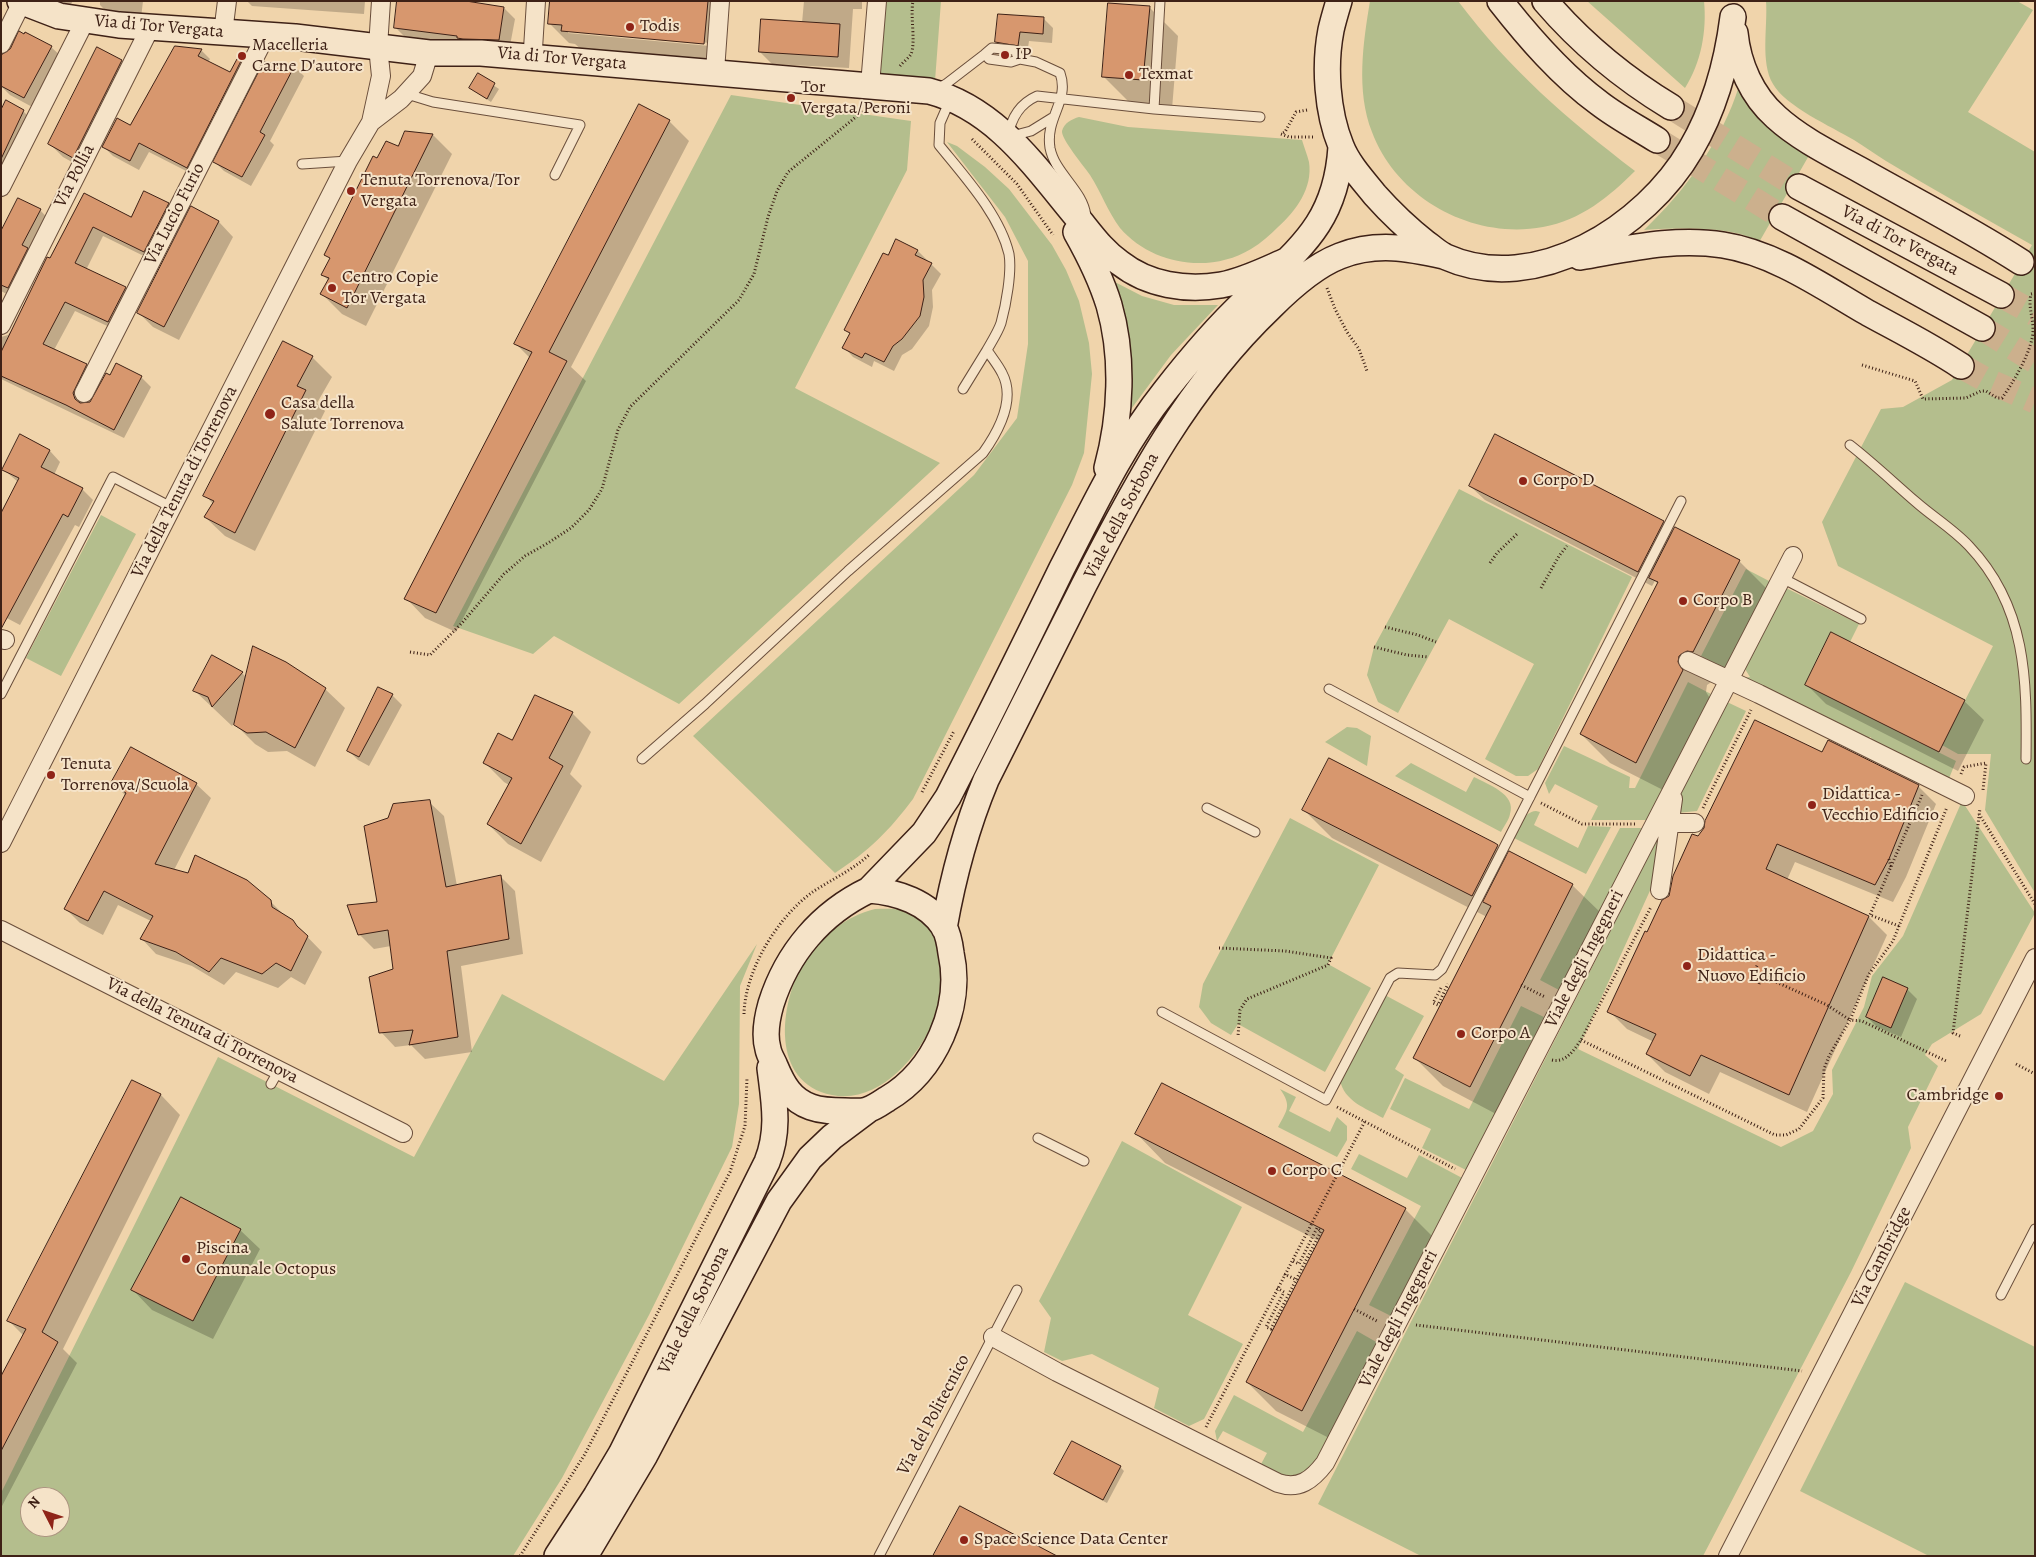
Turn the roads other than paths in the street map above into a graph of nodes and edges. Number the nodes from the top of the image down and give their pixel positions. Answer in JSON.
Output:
{"nodes":[{"id":1,"x":227,"y":1,"type":"edge"},
{"id":2,"x":381,"y":1,"type":"edge"},
{"id":3,"x":536,"y":1,"type":"edge"},
{"id":4,"x":720,"y":1,"type":"edge"},
{"id":5,"x":877,"y":1,"type":"edge"},
{"id":6,"x":1160,"y":1,"type":"edge"},
{"id":7,"x":1330,"y":1,"type":"edge"},
{"id":8,"x":1339,"y":1,"type":"edge"},
{"id":9,"x":1500,"y":1,"type":"edge"},
{"id":10,"x":1545,"y":1,"type":"edge"},
{"id":11,"x":21,"y":2,"type":"edge"},
{"id":12,"x":1733,"y":9,"type":"edge"},
{"id":13,"x":85,"y":21,"type":"junction"},
{"id":14,"x":150,"y":28,"type":"junction"},
{"id":15,"x":1331,"y":30,"type":"junction"},
{"id":16,"x":223,"y":33,"type":"junction"},
{"id":17,"x":266,"y":35,"type":"junction"},
{"id":18,"x":1,"y":44,"type":"edge"},
{"id":19,"x":378,"y":47,"type":"junction"},
{"id":20,"x":533,"y":49,"type":"dead end"},
{"id":21,"x":429,"y":53,"type":"junction"},
{"id":22,"x":715,"y":72,"type":"junction"},
{"id":23,"x":407,"y":94,"type":"junction"},
{"id":24,"x":941,"y":94,"type":"junction"},
{"id":25,"x":869,"y":96,"type":"junction"},
{"id":26,"x":1061,"y":98,"type":"junction"},
{"id":27,"x":1671,"y":107,"type":"tunnel mouth"},
{"id":28,"x":1154,"y":109,"type":"junction"},
{"id":29,"x":1260,"y":117,"type":"dead end"},
{"id":30,"x":1052,"y":118,"type":"junction"},
{"id":31,"x":371,"y":122,"type":"junction"},
{"id":32,"x":1008,"y":137,"type":"junction"},
{"id":33,"x":1658,"y":140,"type":"tunnel mouth"},
{"id":34,"x":1341,"y":147,"type":"junction"},
{"id":35,"x":348,"y":161,"type":"junction"},
{"id":36,"x":302,"y":164,"type":"dead end"},
{"id":37,"x":555,"y":175,"type":"dead end"},
{"id":38,"x":1799,"y":187,"type":"tunnel mouth"},
{"id":39,"x":1,"y":188,"type":"edge"},
{"id":40,"x":1064,"y":202,"type":"junction"},
{"id":41,"x":1782,"y":217,"type":"tunnel mouth"},
{"id":42,"x":1086,"y":229,"type":"junction"},
{"id":43,"x":1444,"y":256,"type":"junction"},
{"id":44,"x":1288,"y":260,"type":"junction"},
{"id":45,"x":2021,"y":262,"type":"dead end"},
{"id":46,"x":1534,"y":265,"type":"junction"},
{"id":47,"x":2001,"y":295,"type":"tunnel mouth"},
{"id":48,"x":1,"y":325,"type":"edge"},
{"id":49,"x":1982,"y":328,"type":"tunnel mouth"},
{"id":50,"x":988,"y":350,"type":"junction"},
{"id":51,"x":1961,"y":366,"type":"tunnel mouth"},
{"id":52,"x":963,"y":389,"type":"dead end"},
{"id":53,"x":84,"y":393,"type":"dead end"},
{"id":54,"x":1850,"y":445,"type":"dead end"},
{"id":55,"x":1102,"y":490,"type":"junction"},
{"id":56,"x":1681,"y":501,"type":"dead end"},
{"id":57,"x":173,"y":508,"type":"junction"},
{"id":58,"x":1794,"y":556,"type":"dead end"},
{"id":59,"x":1782,"y":578,"type":"junction"},
{"id":60,"x":1861,"y":620,"type":"dead end"},
{"id":61,"x":1688,"y":661,"type":"dead end"},
{"id":62,"x":1729,"y":682,"type":"junction"},
{"id":63,"x":1329,"y":689,"type":"dead end"},
{"id":64,"x":1,"y":694,"type":"edge"},
{"id":65,"x":642,"y":759,"type":"dead end"},
{"id":66,"x":2026,"y":759,"type":"dead end"},
{"id":67,"x":1967,"y":794,"type":"road end"},
{"id":68,"x":1530,"y":797,"type":"junction"},
{"id":69,"x":1206,"y":808,"type":"dead end"},
{"id":70,"x":1662,"y":823,"type":"junction"},
{"id":71,"x":1695,"y":823,"type":"dead end"},
{"id":72,"x":1255,"y":832,"type":"dead end"},
{"id":73,"x":1,"y":843,"type":"edge"},
{"id":74,"x":869,"y":890,"type":"junction"},
{"id":75,"x":1660,"y":890,"type":"dead end"},
{"id":76,"x":944,"y":928,"type":"junction"},
{"id":77,"x":1,"y":930,"type":"edge"},
{"id":78,"x":2035,"y":958,"type":"edge"},
{"id":79,"x":1162,"y":1012,"type":"dead end"},
{"id":80,"x":767,"y":1048,"type":"junction"},
{"id":81,"x":868,"y":1110,"type":"junction"},
{"id":82,"x":403,"y":1133,"type":"dead end"},
{"id":83,"x":1038,"y":1138,"type":"dead end"},
{"id":84,"x":1084,"y":1161,"type":"dead end"},
{"id":85,"x":2035,"y":1229,"type":"edge"},
{"id":86,"x":1017,"y":1290,"type":"dead end"},
{"id":87,"x":2001,"y":1295,"type":"dead end"},
{"id":88,"x":993,"y":1337,"type":"junction"},
{"id":89,"x":557,"y":1556,"type":"edge"},
{"id":90,"x":584,"y":1556,"type":"edge"},
{"id":91,"x":879,"y":1556,"type":"edge"},
{"id":92,"x":1728,"y":1556,"type":"edge"}],
"edges":[{"from":1,"to":16,"type":"street"},
{"from":2,"to":19,"type":"street","name":"Via della Tenuta di Torrenova"},
{"from":3,"to":20,"type":"street"},
{"from":4,"to":22,"type":"street"},
{"from":5,"to":25,"type":"street"},
{"from":6,"to":28,"type":"lane"},
{"from":7,"to":15,"type":"street"},
{"from":8,"to":15,"type":"street"},
{"from":9,"to":33,"type":"street"},
{"from":10,"to":27,"type":"street"},
{"from":11,"to":13,"type":"street","name":"Via di Tor Vergata"},
{"from":11,"to":18,"type":"street"},
{"from":12,"to":45,"type":"street"},
{"from":12,"to":46,"type":"street"},
{"from":13,"to":14,"type":"street","name":"Via di Tor Vergata"},
{"from":13,"to":39,"type":"street"},
{"from":14,"to":16,"type":"street","name":"Via di Tor Vergata"},
{"from":14,"to":48,"type":"street","name":"Via Pollia"},
{"from":15,"to":34,"type":"street"},
{"from":16,"to":17,"type":"street","name":"Via di Tor Vergata"},
{"from":17,"to":19,"type":"street","name":"Via di Tor Vergata"},
{"from":17,"to":53,"type":"street","name":"Via Lucio Furio"},
{"from":19,"to":21,"type":"street","name":"Via di Tor Vergata"},
{"from":19,"to":31,"type":"street","name":"Via della Tenuta di Torrenova"},
{"from":21,"to":22,"type":"street","name":"Via di Tor Vergata"},
{"from":21,"to":23,"type":"street","name":"Via della Tenuta di Torrenova"},
{"from":22,"to":25,"type":"street","name":"Via di Tor Vergata"},
{"from":23,"to":31,"type":"street","name":"Via della Tenuta di Torrenova"},
{"from":23,"to":37,"type":"lane"},
{"from":24,"to":25,"type":"street","name":"Via di Tor Vergata"},
{"from":24,"to":26,"type":"lane"},
{"from":24,"to":32,"type":"street","name":"Via di Tor Vergata"},
{"from":24,"to":50,"type":"lane"},
{"from":26,"to":28,"type":"lane"},
{"from":26,"to":30,"type":"lane"},
{"from":26,"to":32,"type":"lane"},
{"from":28,"to":29,"type":"lane"},
{"from":30,"to":32,"type":"lane"},
{"from":30,"to":42,"type":"lane"},
{"from":31,"to":35,"type":"street","name":"Via della Tenuta di Torrenova"},
{"from":32,"to":40,"type":"street","name":"Via di Tor Vergata"},
{"from":34,"to":43,"type":"street"},
{"from":34,"to":44,"type":"street","name":"Viale della Sorbona"},
{"from":35,"to":36,"type":"lane"},
{"from":35,"to":57,"type":"street","name":"Via della Tenuta di Torrenova"},
{"from":38,"to":47,"type":"street","name":"Via di Tor Vergata"},
{"from":40,"to":42,"type":"street","name":"Via di Tor Vergata"},
{"from":40,"to":55,"type":"street","name":"Via di Tor Vergata"},
{"from":41,"to":49,"type":"street","name":"Via di Tor Vergata"},
{"from":42,"to":44,"type":"street","name":"Via di Tor Vergata"},
{"from":43,"to":46,"type":"street","name":"Viale della Sorbona"},
{"from":43,"to":76,"type":"street","name":"Viale della Sorbona"},
{"from":44,"to":55,"type":"street","name":"Viale della Sorbona"},
{"from":46,"to":51,"type":"street"},
{"from":50,"to":52,"type":"lane"},
{"from":50,"to":65,"type":"lane"},
{"from":54,"to":66,"type":"lane"},
{"from":55,"to":74,"type":"street","name":"Viale della Sorbona"},
{"from":56,"to":68,"type":"lane"},
{"from":57,"to":64,"type":"lane"},
{"from":57,"to":73,"type":"street","name":"Via della Tenuta di Torrenova"},
{"from":58,"to":59,"type":"street"},
{"from":59,"to":60,"type":"lane"},
{"from":59,"to":62,"type":"street"},
{"from":61,"to":62,"type":"street"},
{"from":62,"to":67,"type":"street"},
{"from":62,"to":70,"type":"street"},
{"from":63,"to":68,"type":"lane"},
{"from":68,"to":79,"type":"lane"},
{"from":69,"to":72,"type":"lane"},
{"from":70,"to":71,"type":"street"},
{"from":70,"to":75,"type":"street"},
{"from":70,"to":88,"type":"street","name":"Viale degli Ingegneri"},
{"from":74,"to":76,"type":"street"},
{"from":74,"to":80,"type":"street","name":"Viale della Sorbona"},
{"from":76,"to":81,"type":"street","name":"Viale della Sorbona"},
{"from":77,"to":82,"type":"street","name":"Via della Tenuta di Torrenova"},
{"from":78,"to":92,"type":"street","name":"Via Cambridge"},
{"from":80,"to":81,"type":"street"},
{"from":80,"to":89,"type":"street","name":"Viale della Sorbona"},
{"from":81,"to":90,"type":"street","name":"Viale della Sorbona"},
{"from":83,"to":84,"type":"lane"},
{"from":85,"to":87,"type":"lane"},
{"from":86,"to":88,"type":"lane","name":"Via del Politecnico"},
{"from":88,"to":91,"type":"lane","name":"Via del Politecnico"}]}
